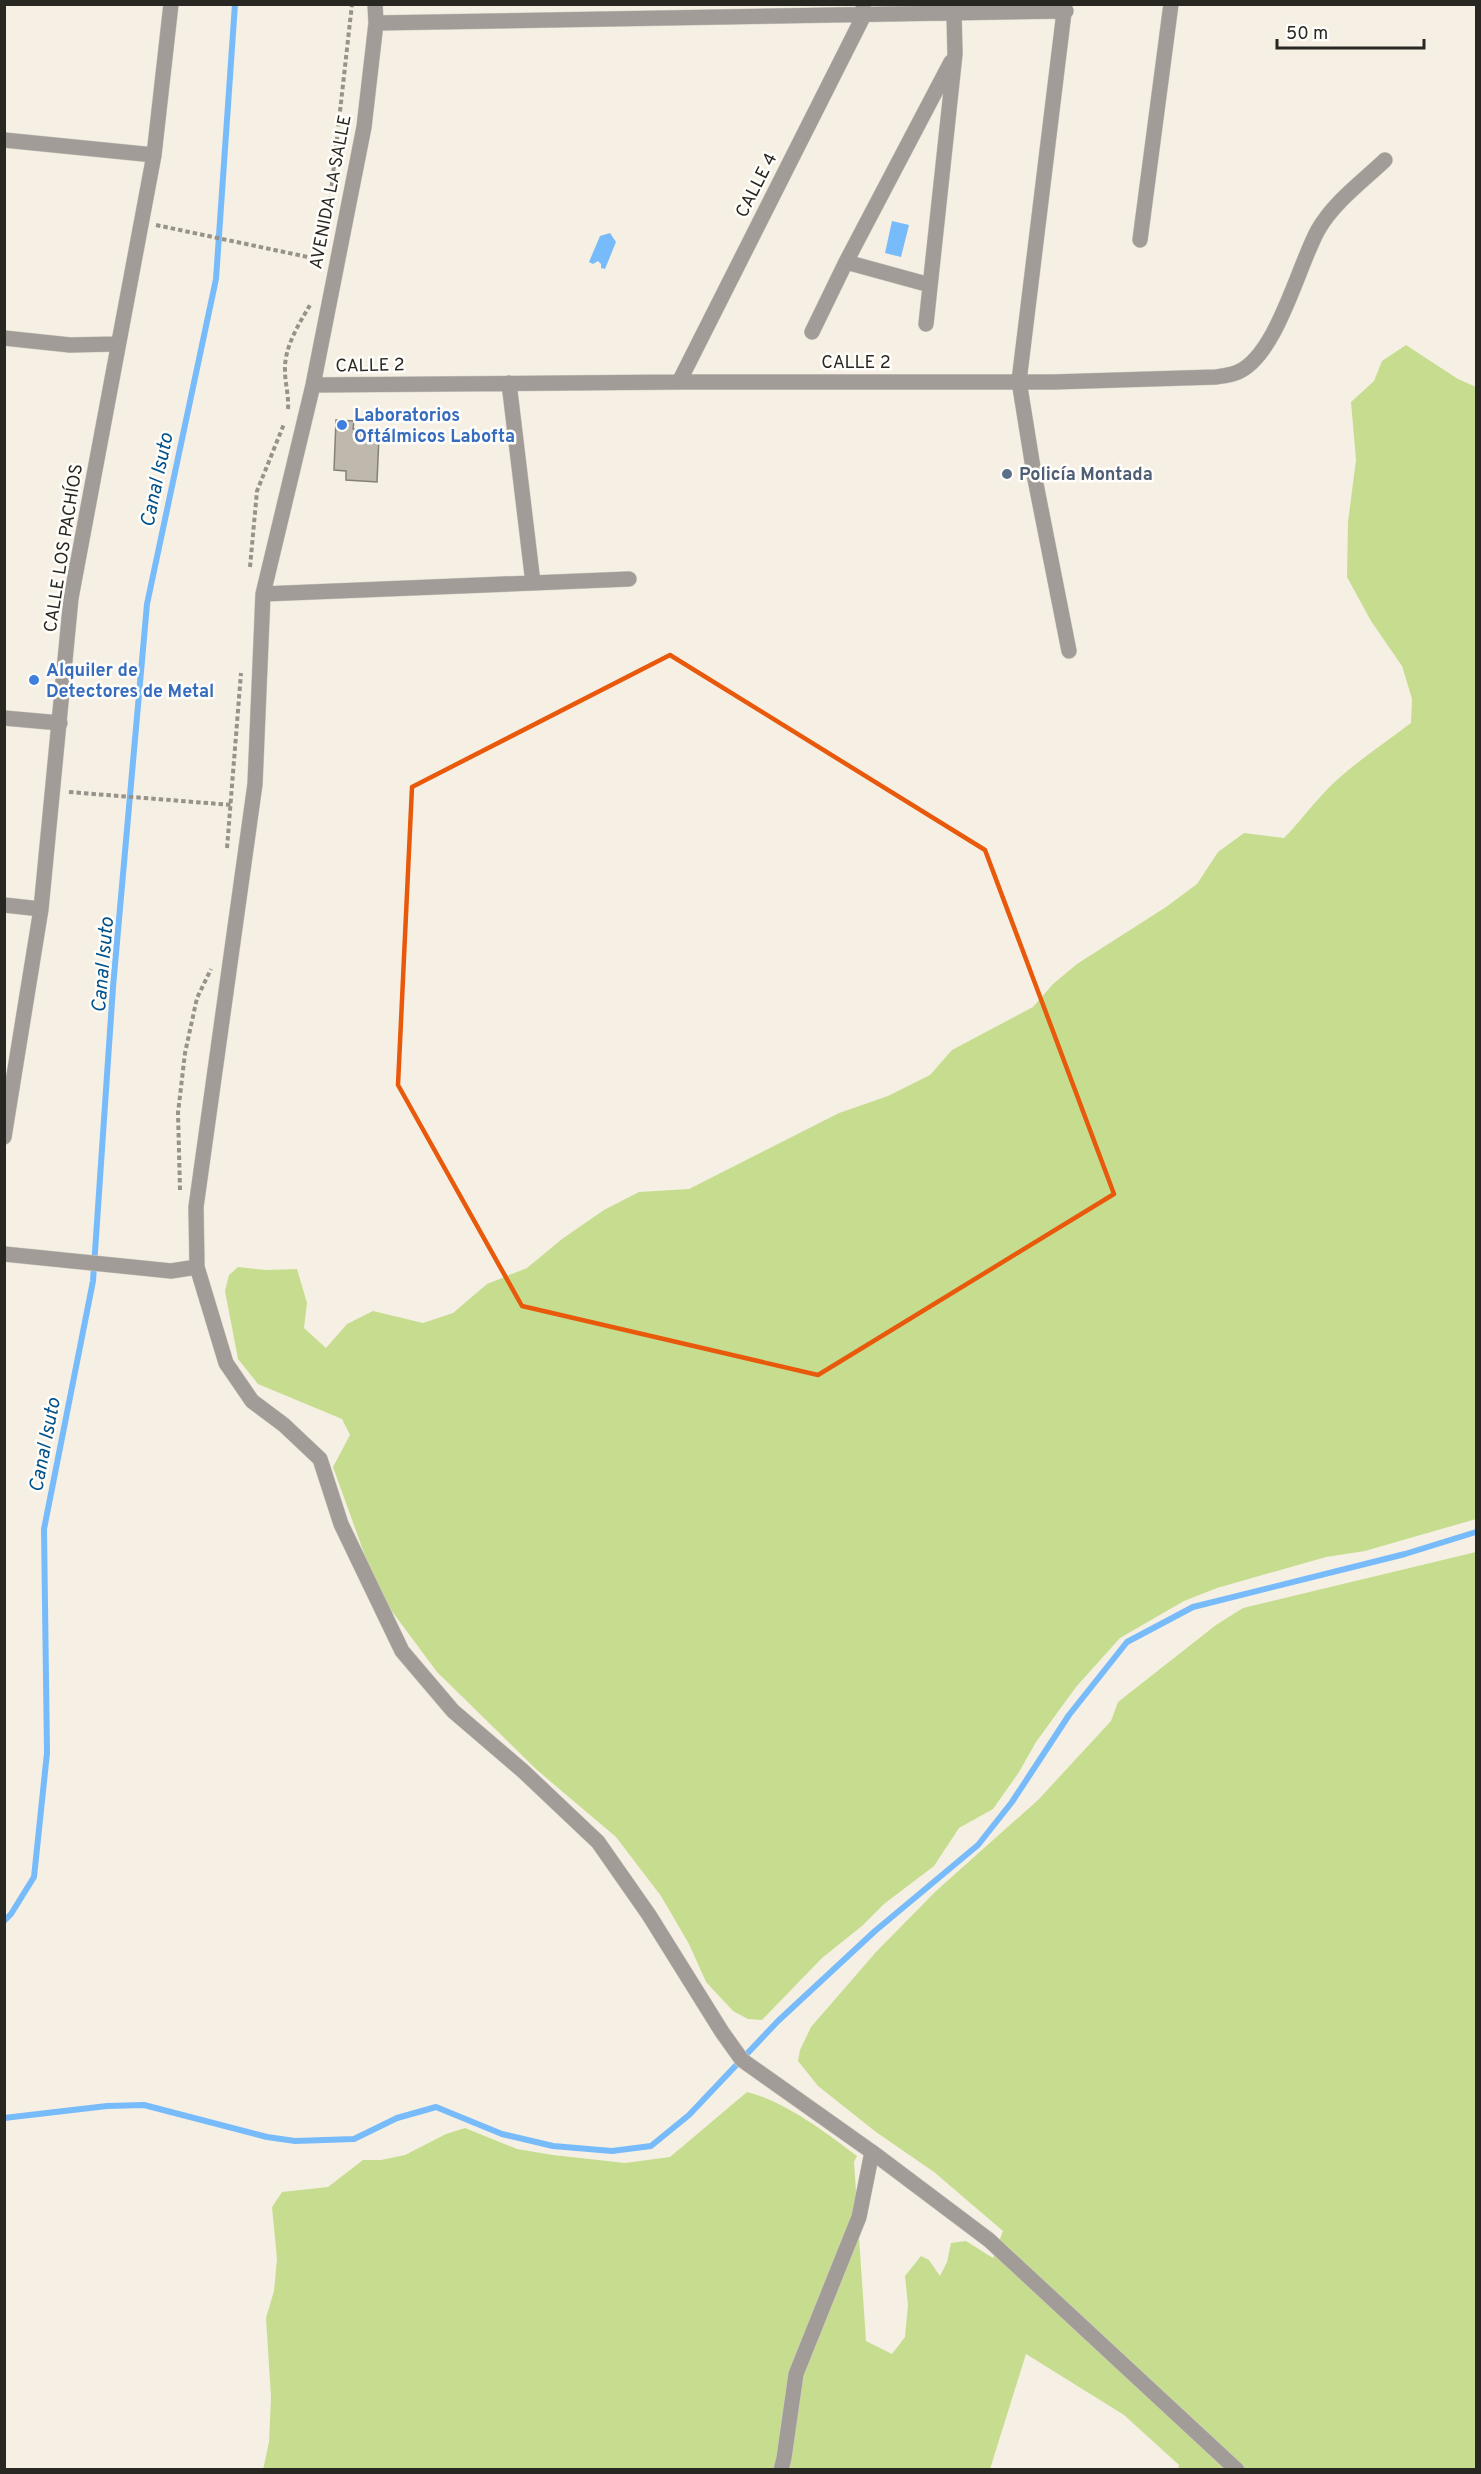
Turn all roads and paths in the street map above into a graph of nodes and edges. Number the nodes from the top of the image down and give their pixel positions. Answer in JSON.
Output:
{"nodes":[{"id":1,"x":171,"y":4,"type":"edge"},
{"id":2,"x":375,"y":4,"type":"edge"},
{"id":3,"x":1171,"y":4,"type":"edge"},
{"id":4,"x":1066,"y":8,"type":"edge"},
{"id":5,"x":864,"y":10,"type":"edge"},
{"id":6,"x":954,"y":13,"type":"junction"},
{"id":7,"x":376,"y":23,"type":"junction"},
{"id":8,"x":955,"y":54,"type":"junction"},
{"id":9,"x":4,"y":140,"type":"edge"},
{"id":10,"x":154,"y":155,"type":"junction"},
{"id":11,"x":1385,"y":160,"type":"dead end"},
{"id":12,"x":165,"y":227,"type":"dead end"},
{"id":13,"x":1140,"y":240,"type":"dead end"},
{"id":14,"x":846,"y":262,"type":"junction"},
{"id":15,"x":337,"y":263,"type":"junction"},
{"id":16,"x":930,"y":285,"type":"junction"},
{"id":17,"x":926,"y":324,"type":"dead end"},
{"id":18,"x":812,"y":332,"type":"dead end"},
{"id":19,"x":4,"y":338,"type":"edge"},
{"id":20,"x":117,"y":344,"type":"junction"},
{"id":21,"x":1019,"y":381,"type":"junction"},
{"id":22,"x":679,"y":382,"type":"junction"},
{"id":23,"x":509,"y":383,"type":"junction"},
{"id":24,"x":314,"y":385,"type":"junction"},
{"id":25,"x":629,"y":579,"type":"dead end"},
{"id":26,"x":533,"y":583,"type":"junction"},
{"id":27,"x":263,"y":594,"type":"junction"},
{"id":28,"x":1069,"y":651,"type":"dead end"},
{"id":29,"x":4,"y":718,"type":"edge"},
{"id":30,"x":60,"y":723,"type":"junction"},
{"id":31,"x":53,"y":791,"type":"junction"},
{"id":32,"x":252,"y":808,"type":"junction"},
{"id":33,"x":4,"y":906,"type":"edge"},
{"id":34,"x":41,"y":909,"type":"junction"},
{"id":35,"x":4,"y":1137,"type":"edge"},
{"id":36,"x":4,"y":1254,"type":"edge"},
{"id":37,"x":197,"y":1267,"type":"junction"},
{"id":38,"x":872,"y":2152,"type":"junction"},
{"id":39,"x":780,"y":2469,"type":"edge"},
{"id":40,"x":1237,"y":2469,"type":"edge"}],
"edges":[{"from":1,"to":10,"type":"street","name":"CALLE LOS PACHÍOS"},
{"from":2,"to":7,"type":"street","name":"AVENIDA LA SALLE"},
{"from":3,"to":13,"type":"street"},
{"from":4,"to":6,"type":"street"},
{"from":4,"to":21,"type":"street"},
{"from":5,"to":6,"type":"street"},
{"from":5,"to":7,"type":"street"},
{"from":5,"to":22,"type":"street","name":"CALLE 4"},
{"from":6,"to":8,"type":"street"},
{"from":7,"to":15,"type":"street","name":"AVENIDA LA SALLE"},
{"from":8,"to":14,"type":"street"},
{"from":8,"to":16,"type":"street"},
{"from":9,"to":10,"type":"street"},
{"from":10,"to":20,"type":"street","name":"CALLE LOS PACHÍOS"},
{"from":11,"to":21,"type":"street","name":"CALLE 2"},
{"from":12,"to":15,"type":"path"},
{"from":14,"to":16,"type":"street"},
{"from":14,"to":18,"type":"street"},
{"from":15,"to":24,"type":"street","name":"AVENIDA LA SALLE"},
{"from":16,"to":17,"type":"street"},
{"from":19,"to":20,"type":"street"},
{"from":20,"to":30,"type":"street","name":"CALLE LOS PACHÍOS"},
{"from":21,"to":22,"type":"street","name":"CALLE 2"},
{"from":21,"to":28,"type":"street"},
{"from":22,"to":23,"type":"street","name":"CALLE 2"},
{"from":23,"to":24,"type":"street","name":"CALLE 2"},
{"from":23,"to":26,"type":"street"},
{"from":24,"to":27,"type":"street","name":"AVENIDA LA SALLE"},
{"from":25,"to":26,"type":"street"},
{"from":26,"to":27,"type":"street"},
{"from":27,"to":32,"type":"street","name":"AVENIDA LA SALLE"},
{"from":29,"to":30,"type":"street"},
{"from":30,"to":31,"type":"street","name":"CALLE LOS PACHÍOS"},
{"from":31,"to":32,"type":"path"},
{"from":31,"to":34,"type":"street","name":"CALLE LOS PACHÍOS"},
{"from":32,"to":37,"type":"street","name":"AVENIDA LA SALLE"},
{"from":33,"to":34,"type":"street"},
{"from":34,"to":35,"type":"street","name":"CALLE LOS PACHÍOS"},
{"from":36,"to":37,"type":"street"},
{"from":37,"to":38,"type":"street","name":"AVENIDA LA SALLE"},
{"from":38,"to":39,"type":"street"},
{"from":38,"to":40,"type":"street","name":"AVENIDA LA SALLE"}]}
